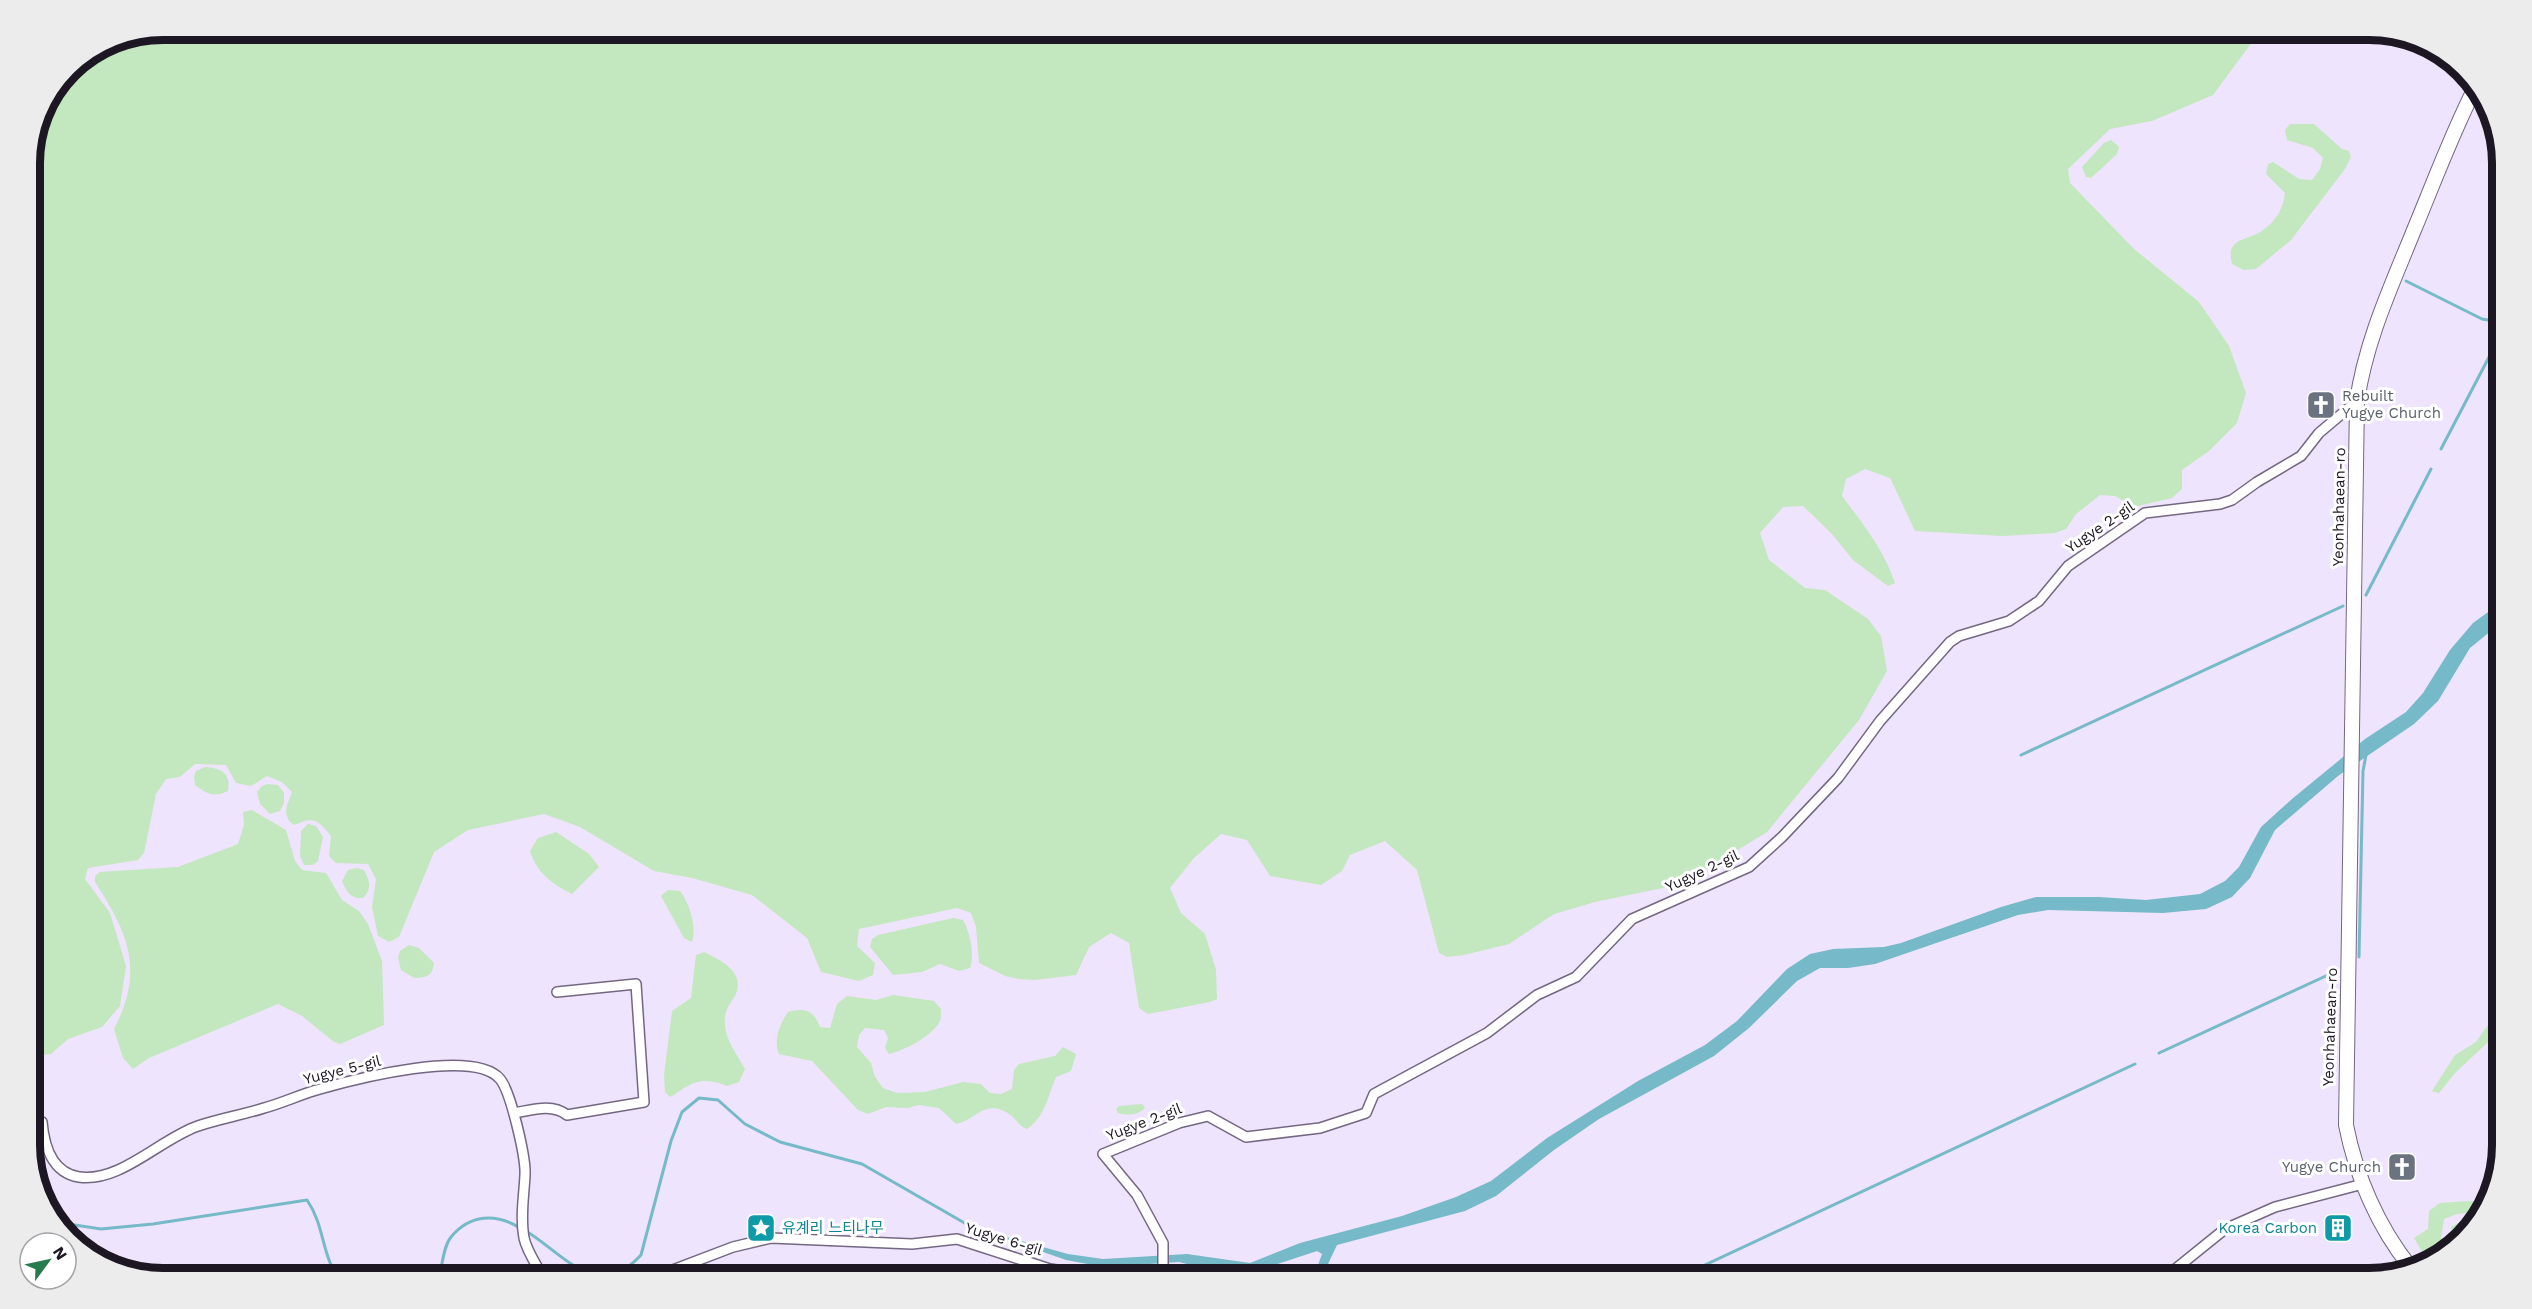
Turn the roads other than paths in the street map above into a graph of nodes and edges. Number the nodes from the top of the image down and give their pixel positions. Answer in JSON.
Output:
{"nodes":[{"id":1,"x":2471,"y":96,"type":"edge"},
{"id":2,"x":2357,"y":401,"type":"junction"},
{"id":3,"x":557,"y":993,"type":"dead end"},
{"id":4,"x":514,"y":1113,"type":"junction"},
{"id":5,"x":41,"y":1122,"type":"edge"},
{"id":6,"x":2363,"y":1184,"type":"junction"},
{"id":7,"x":2407,"y":1262,"type":"edge"},
{"id":8,"x":538,"y":1268,"type":"edge"},
{"id":9,"x":678,"y":1268,"type":"edge"},
{"id":10,"x":1053,"y":1268,"type":"edge"},
{"id":11,"x":1163,"y":1268,"type":"edge"},
{"id":12,"x":2176,"y":1268,"type":"edge"}],
"edges":[{"from":1,"to":2,"type":"street","name":"Yeonhahaean-ro"},
{"from":2,"to":6,"type":"street","name":"Yeonhahaean-ro"},
{"from":2,"to":11,"type":"street","name":"Yugye 2-gil"},
{"from":3,"to":4,"type":"street"},
{"from":4,"to":5,"type":"street","name":"Yugye 5-gil"},
{"from":4,"to":8,"type":"street","name":"Yugye 5-gil"},
{"from":6,"to":7,"type":"street","name":"Yeonhahaean-ro"},
{"from":6,"to":12,"type":"street"},
{"from":9,"to":10,"type":"street","name":"Yugye 6-gil"}]}
